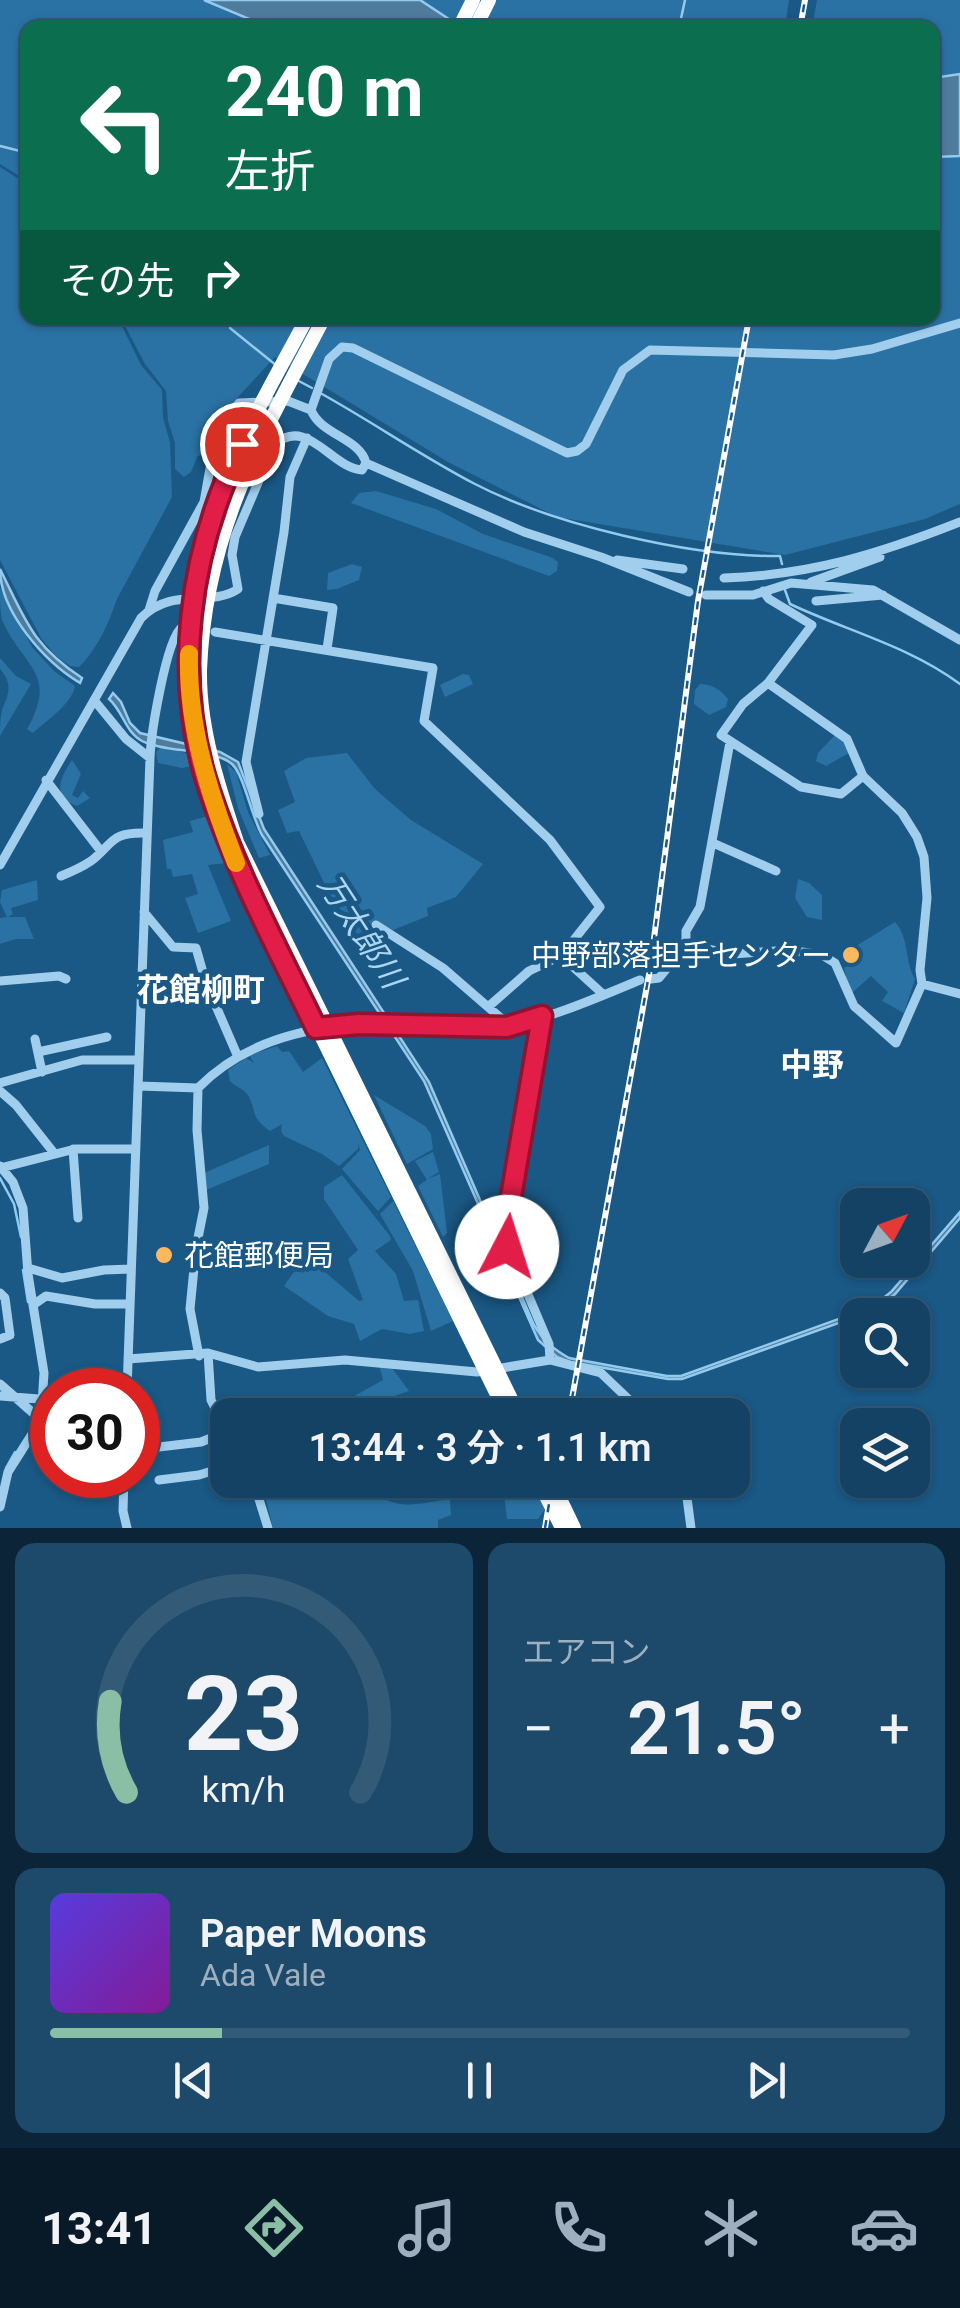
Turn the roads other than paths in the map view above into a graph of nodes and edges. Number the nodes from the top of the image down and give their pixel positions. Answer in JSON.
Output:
{"nodes":[{"id":1,"x":960,"y":323,"type":"edge"},
{"id":2,"x":304,"y":325,"type":"edge"},
{"id":3,"x":320,"y":325,"type":"edge"},
{"id":4,"x":310,"y":410,"type":"junction"},
{"id":5,"x":262,"y":420,"type":"junction"},
{"id":6,"x":306,"y":438,"type":"junction"},
{"id":7,"x":366,"y":463,"type":"junction"},
{"id":8,"x":214,"y":491,"type":"junction"},
{"id":9,"x":960,"y":522,"type":"edge"},
{"id":10,"x":888,"y":551,"type":"junction"},
{"id":11,"x":608,"y":560,"type":"junction"},
{"id":12,"x":683,"y":569,"type":"dead end"},
{"id":13,"x":724,"y":578,"type":"dead end"},
{"id":14,"x":809,"y":584,"type":"junction"},
{"id":15,"x":763,"y":591,"type":"junction"},
{"id":16,"x":689,"y":592,"type":"dead end"},
{"id":17,"x":706,"y":595,"type":"dead end"},
{"id":18,"x":200,"y":596,"type":"junction"},
{"id":19,"x":883,"y":596,"type":"junction"},
{"id":20,"x":273,"y":598,"type":"junction"},
{"id":21,"x":816,"y":601,"type":"dead end"},
{"id":22,"x":149,"y":610,"type":"junction"},
{"id":23,"x":182,"y":627,"type":"dead end"},
{"id":24,"x":214,"y":632,"type":"dead end"},
{"id":25,"x":266,"y":639,"type":"junction"},
{"id":26,"x":960,"y":640,"type":"edge"},
{"id":27,"x":327,"y":649,"type":"junction"},
{"id":28,"x":768,"y":682,"type":"junction"},
{"id":29,"x":94,"y":700,"type":"junction"},
{"id":30,"x":730,"y":742,"type":"junction"},
{"id":31,"x":150,"y":754,"type":"junction"},
{"id":32,"x":863,"y":776,"type":"junction"},
{"id":33,"x":46,"y":780,"type":"junction"},
{"id":34,"x":259,"y":814,"type":"dead end"},
{"id":35,"x":146,"y":833,"type":"junction"},
{"id":36,"x":713,"y":844,"type":"junction"},
{"id":37,"x":100,"y":850,"type":"junction"},
{"id":38,"x":0,"y":865,"type":"edge"},
{"id":39,"x":776,"y":871,"type":"dead end"},
{"id":40,"x":62,"y":876,"type":"dead end"},
{"id":41,"x":144,"y":912,"type":"junction"},
{"id":42,"x":376,"y":925,"type":"dead end"},
{"id":43,"x":686,"y":945,"type":"junction"},
{"id":44,"x":561,"y":956,"type":"junction"},
{"id":45,"x":66,"y":979,"type":"dead end"},
{"id":46,"x":0,"y":982,"type":"edge"},
{"id":47,"x":922,"y":984,"type":"junction"},
{"id":48,"x":960,"y":994,"type":"edge"},
{"id":49,"x":604,"y":995,"type":"junction"},
{"id":50,"x":488,"y":1007,"type":"junction"},
{"id":51,"x":542,"y":1016,"type":"junction"},
{"id":52,"x":510,"y":1026,"type":"junction"},
{"id":53,"x":323,"y":1028,"type":"junction"},
{"id":54,"x":108,"y":1037,"type":"dead end"},
{"id":55,"x":35,"y":1039,"type":"dead end"},
{"id":56,"x":38,"y":1052,"type":"junction"},
{"id":57,"x":238,"y":1057,"type":"junction"},
{"id":58,"x":138,"y":1060,"type":"junction"},
{"id":59,"x":42,"y":1072,"type":"junction"},
{"id":60,"x":138,"y":1086,"type":"junction"},
{"id":61,"x":0,"y":1087,"type":"edge"},
{"id":62,"x":198,"y":1088,"type":"junction"},
{"id":63,"x":73,"y":1149,"type":"junction"},
{"id":64,"x":135,"y":1149,"type":"junction"},
{"id":65,"x":54,"y":1153,"type":"junction"},
{"id":66,"x":1,"y":1167,"type":"edge"},
{"id":67,"x":78,"y":1218,"type":"dead end"},
{"id":68,"x":28,"y":1268,"type":"junction"},
{"id":69,"x":131,"y":1269,"type":"junction"},
{"id":70,"x":0,"y":1293,"type":"edge"},
{"id":71,"x":130,"y":1304,"type":"junction"},
{"id":72,"x":33,"y":1305,"type":"junction"},
{"id":73,"x":468,"y":1322,"type":"junction"},
{"id":74,"x":0,"y":1339,"type":"edge"},
{"id":75,"x":550,"y":1353,"type":"junction"},
{"id":76,"x":203,"y":1355,"type":"junction"},
{"id":77,"x":128,"y":1360,"type":"junction"},
{"id":78,"x":44,"y":1368,"type":"edge"},
{"id":79,"x":128,"y":1368,"type":"edge"},
{"id":80,"x":0,"y":1384,"type":"edge"},
{"id":81,"x":0,"y":1396,"type":"edge"},
{"id":82,"x":16,"y":1398,"type":"junction"},
{"id":83,"x":500,"y":1398,"type":"edge"},
{"id":84,"x":510,"y":1398,"type":"edge"},
{"id":85,"x":627,"y":1398,"type":"edge"},
{"id":86,"x":30,"y":1399,"type":"edge"},
{"id":87,"x":210,"y":1400,"type":"edge"},
{"id":88,"x":30,"y":1410,"type":"edge"},
{"id":89,"x":30,"y":1437,"type":"edge"},
{"id":90,"x":210,"y":1439,"type":"edge"},
{"id":91,"x":160,"y":1447,"type":"edge"},
{"id":92,"x":210,"y":1471,"type":"edge"},
{"id":93,"x":160,"y":1480,"type":"edge"},
{"id":94,"x":124,"y":1498,"type":"edge"},
{"id":95,"x":259,"y":1498,"type":"edge"},
{"id":96,"x":547,"y":1498,"type":"edge"},
{"id":97,"x":559,"y":1498,"type":"edge"},
{"id":98,"x":688,"y":1498,"type":"edge"},
{"id":99,"x":0,"y":1508,"type":"edge"},
{"id":100,"x":127,"y":1528,"type":"edge"},
{"id":101,"x":268,"y":1528,"type":"edge"},
{"id":102,"x":562,"y":1528,"type":"edge"},
{"id":103,"x":574,"y":1528,"type":"edge"},
{"id":104,"x":691,"y":1528,"type":"edge"}],
"edges":[{"from":1,"to":4,"type":"street"},
{"from":2,"to":5,"type":"highway"},
{"from":3,"to":5,"type":"highway"},
{"from":4,"to":7,"type":"street"},
{"from":4,"to":8,"type":"street"},
{"from":5,"to":8,"type":"highway"},
{"from":5,"to":18,"type":"highway"},
{"from":6,"to":7,"type":"street"},
{"from":6,"to":18,"type":"street"},
{"from":6,"to":20,"type":"street"},
{"from":7,"to":11,"type":"street"},
{"from":8,"to":18,"type":"highway"},
{"from":8,"to":22,"type":"street"},
{"from":9,"to":10,"type":"street"},
{"from":10,"to":13,"type":"street"},
{"from":10,"to":14,"type":"street"},
{"from":11,"to":12,"type":"street"},
{"from":11,"to":16,"type":"street"},
{"from":14,"to":15,"type":"street"},
{"from":14,"to":19,"type":"street"},
{"from":15,"to":17,"type":"street"},
{"from":15,"to":28,"type":"street"},
{"from":18,"to":22,"type":"street"},
{"from":18,"to":53,"type":"highway"},
{"from":19,"to":21,"type":"street"},
{"from":19,"to":26,"type":"street"},
{"from":20,"to":25,"type":"street"},
{"from":20,"to":27,"type":"street"},
{"from":22,"to":29,"type":"street"},
{"from":23,"to":31,"type":"street"},
{"from":24,"to":25,"type":"street"},
{"from":25,"to":27,"type":"street"},
{"from":25,"to":34,"type":"street"},
{"from":27,"to":44,"type":"street"},
{"from":28,"to":30,"type":"street"},
{"from":28,"to":32,"type":"street"},
{"from":29,"to":31,"type":"street"},
{"from":29,"to":33,"type":"street"},
{"from":30,"to":32,"type":"street"},
{"from":30,"to":36,"type":"street"},
{"from":31,"to":35,"type":"street"},
{"from":32,"to":47,"type":"street"},
{"from":33,"to":37,"type":"street"},
{"from":33,"to":38,"type":"street"},
{"from":35,"to":37,"type":"street"},
{"from":35,"to":41,"type":"street"},
{"from":36,"to":39,"type":"street"},
{"from":36,"to":43,"type":"street"},
{"from":37,"to":40,"type":"street"},
{"from":41,"to":57,"type":"street"},
{"from":41,"to":58,"type":"street"},
{"from":42,"to":50,"type":"street"},
{"from":43,"to":47,"type":"street"},
{"from":43,"to":49,"type":"street"},
{"from":44,"to":49,"type":"street"},
{"from":44,"to":50,"type":"street"},
{"from":45,"to":46,"type":"street"},
{"from":47,"to":48,"type":"street"},
{"from":49,"to":51,"type":"street"},
{"from":50,"to":52,"type":"street"},
{"from":51,"to":52,"type":"street"},
{"from":51,"to":75,"type":"street"},
{"from":52,"to":53,"type":"street"},
{"from":53,"to":57,"type":"street"},
{"from":53,"to":73,"type":"highway"},
{"from":54,"to":56,"type":"street"},
{"from":55,"to":56,"type":"street"},
{"from":56,"to":59,"type":"street"},
{"from":57,"to":62,"type":"street"},
{"from":58,"to":59,"type":"street"},
{"from":58,"to":60,"type":"street"},
{"from":59,"to":61,"type":"street"},
{"from":60,"to":62,"type":"street"},
{"from":60,"to":64,"type":"street"},
{"from":61,"to":65,"type":"street"},
{"from":62,"to":76,"type":"street"},
{"from":63,"to":64,"type":"street"},
{"from":63,"to":65,"type":"street"},
{"from":63,"to":67,"type":"street"},
{"from":64,"to":69,"type":"street"},
{"from":65,"to":66,"type":"street"},
{"from":66,"to":68,"type":"street"},
{"from":68,"to":69,"type":"street"},
{"from":68,"to":72,"type":"street"},
{"from":69,"to":71,"type":"street"},
{"from":70,"to":74,"type":"street"},
{"from":71,"to":72,"type":"street"},
{"from":71,"to":77,"type":"street"},
{"from":72,"to":78,"type":"street"},
{"from":73,"to":83,"type":"highway"},
{"from":73,"to":84,"type":"highway"},
{"from":75,"to":76,"type":"street"},
{"from":75,"to":85,"type":"street"},
{"from":76,"to":77,"type":"street"},
{"from":76,"to":87,"type":"street"},
{"from":77,"to":79,"type":"street"},
{"from":80,"to":82,"type":"street"},
{"from":81,"to":82,"type":"street"},
{"from":82,"to":86,"type":"street"},
{"from":82,"to":88,"type":"street"},
{"from":89,"to":99,"type":"street"},
{"from":90,"to":91,"type":"street"},
{"from":92,"to":93,"type":"street"},
{"from":94,"to":100,"type":"street"},
{"from":95,"to":101,"type":"street"},
{"from":96,"to":102,"type":"highway"},
{"from":97,"to":103,"type":"highway"},
{"from":98,"to":104,"type":"street"}]}
